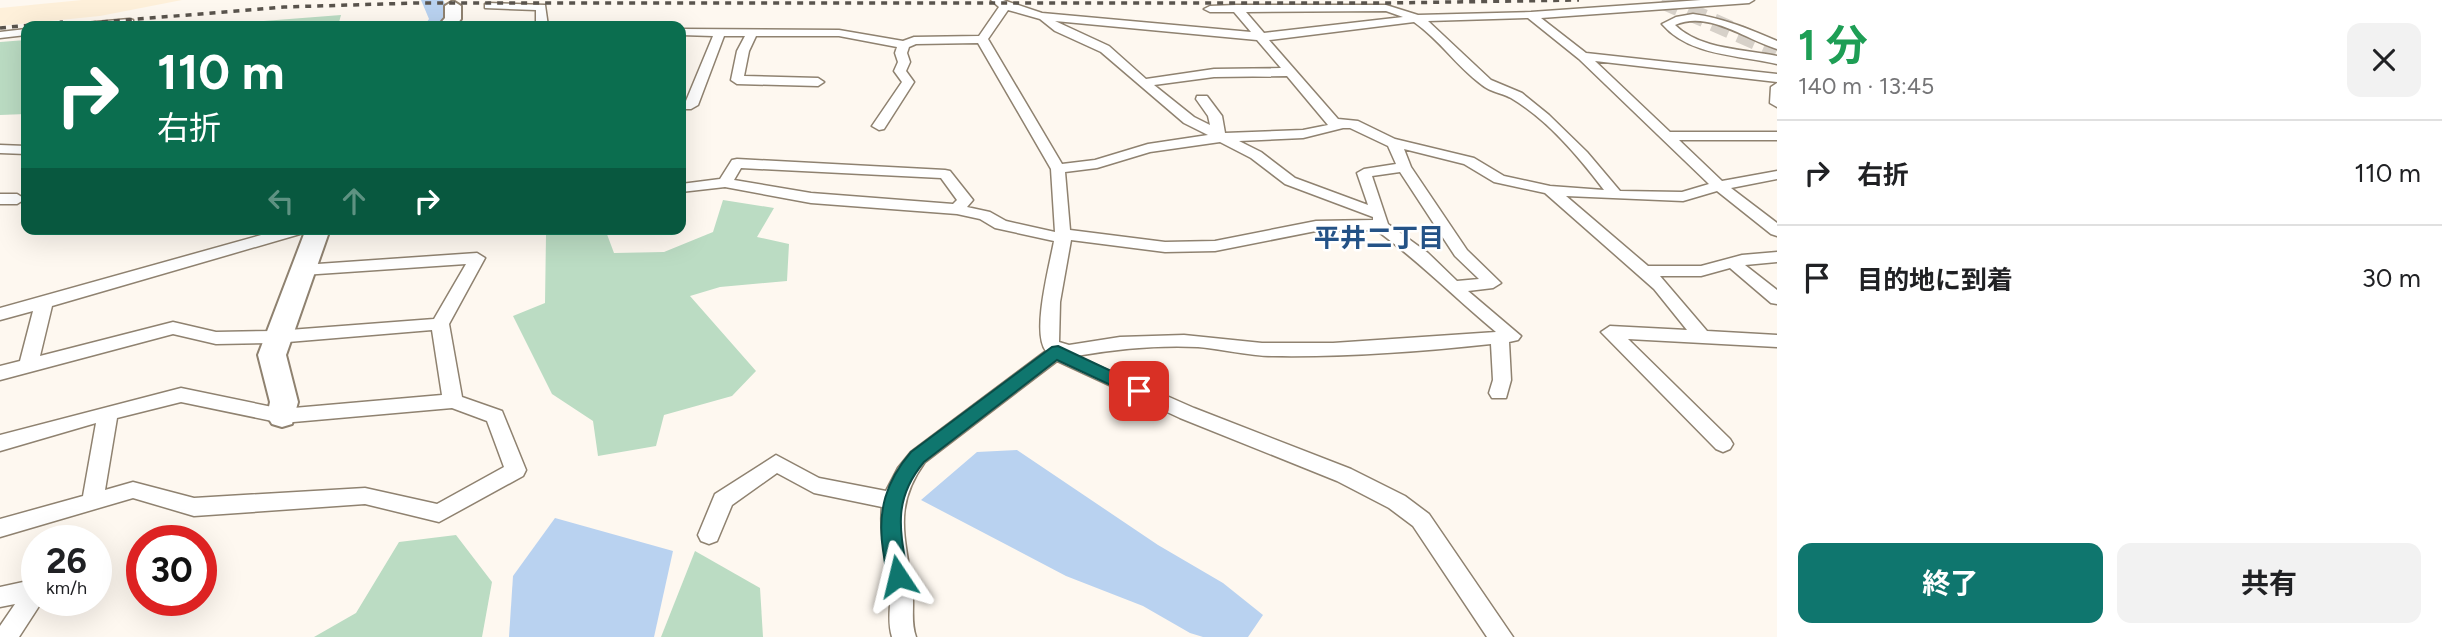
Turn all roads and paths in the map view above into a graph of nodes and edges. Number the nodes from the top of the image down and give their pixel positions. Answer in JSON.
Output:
{"nodes":[{"id":1,"x":1749,"y":0,"type":"edge"},
{"id":2,"x":1000,"y":3,"type":"edge"},
{"id":3,"x":1250,"y":4,"type":"edge"},
{"id":4,"x":1388,"y":4,"type":"edge"},
{"id":5,"x":1699,"y":4,"type":"junction"},
{"id":6,"x":453,"y":6,"type":"dead end"},
{"id":7,"x":489,"y":6,"type":"dead end"},
{"id":8,"x":1236,"y":8,"type":"junction"},
{"id":9,"x":1636,"y":8,"type":"junction"},
{"id":10,"x":1210,"y":9,"type":"dead end"},
{"id":11,"x":1531,"y":15,"type":"junction"},
{"id":12,"x":1042,"y":16,"type":"junction"},
{"id":13,"x":1420,"y":18,"type":"junction"},
{"id":14,"x":451,"y":21,"type":"edge"},
{"id":15,"x":542,"y":21,"type":"edge"},
{"id":16,"x":1719,"y":22,"type":"junction"},
{"id":17,"x":1669,"y":25,"type":"junction"},
{"id":18,"x":686,"y":32,"type":"edge"},
{"id":19,"x":720,"y":32,"type":"junction"},
{"id":20,"x":21,"y":33,"type":"edge"},
{"id":21,"x":752,"y":33,"type":"junction"},
{"id":22,"x":0,"y":35,"type":"edge"},
{"id":23,"x":1755,"y":36,"type":"junction"},
{"id":24,"x":1262,"y":37,"type":"junction"},
{"id":25,"x":982,"y":39,"type":"junction"},
{"id":26,"x":904,"y":45,"type":"junction"},
{"id":27,"x":1777,"y":45,"type":"edge"},
{"id":28,"x":1741,"y":53,"type":"junction"},
{"id":29,"x":1583,"y":56,"type":"junction"},
{"id":30,"x":1777,"y":60,"type":"edge"},
{"id":31,"x":1289,"y":72,"type":"junction"},
{"id":32,"x":1777,"y":78,"type":"edge"},
{"id":33,"x":818,"y":82,"type":"dead end"},
{"id":34,"x":1144,"y":83,"type":"junction"},
{"id":35,"x":1777,"y":87,"type":"edge"},
{"id":36,"x":1202,"y":99,"type":"dead end"},
{"id":37,"x":1777,"y":102,"type":"edge"},
{"id":38,"x":686,"y":105,"type":"edge"},
{"id":39,"x":1334,"y":123,"type":"junction"},
{"id":40,"x":878,"y":126,"type":"dead end"},
{"id":41,"x":1221,"y":135,"type":"junction"},
{"id":42,"x":1667,"y":136,"type":"junction"},
{"id":43,"x":1777,"y":136,"type":"edge"},
{"id":44,"x":1394,"y":143,"type":"junction"},
{"id":45,"x":1,"y":150,"type":"edge"},
{"id":46,"x":21,"y":150,"type":"edge"},
{"id":47,"x":1405,"y":167,"type":"junction"},
{"id":48,"x":1058,"y":169,"type":"junction"},
{"id":49,"x":1777,"y":175,"type":"edge"},
{"id":50,"x":725,"y":183,"type":"junction"},
{"id":51,"x":1719,"y":186,"type":"junction"},
{"id":52,"x":686,"y":187,"type":"edge"},
{"id":53,"x":1550,"y":190,"type":"junction"},
{"id":54,"x":1616,"y":195,"type":"junction"},
{"id":55,"x":0,"y":199,"type":"edge"},
{"id":56,"x":17,"y":199,"type":"dead end"},
{"id":57,"x":957,"y":209,"type":"junction"},
{"id":58,"x":1380,"y":220,"type":"junction"},
{"id":59,"x":1777,"y":231,"type":"edge"},
{"id":60,"x":280,"y":235,"type":"edge"},
{"id":61,"x":316,"y":235,"type":"edge"},
{"id":62,"x":1063,"y":236,"type":"junction"},
{"id":63,"x":1777,"y":257,"type":"edge"},
{"id":64,"x":1732,"y":262,"type":"junction"},
{"id":65,"x":303,"y":270,"type":"junction"},
{"id":66,"x":1645,"y":271,"type":"junction"},
{"id":67,"x":1453,"y":287,"type":"junction"},
{"id":68,"x":1777,"y":299,"type":"edge"},
{"id":69,"x":44,"y":303,"type":"junction"},
{"id":70,"x":0,"y":314,"type":"edge"},
{"id":71,"x":440,"y":324,"type":"junction"},
{"id":72,"x":276,"y":337,"type":"junction"},
{"id":73,"x":1500,"y":337,"type":"junction"},
{"id":74,"x":1702,"y":337,"type":"junction"},
{"id":75,"x":1777,"y":341,"type":"edge"},
{"id":76,"x":1058,"y":351,"type":"junction"},
{"id":77,"x":28,"y":366,"type":"junction"},
{"id":78,"x":0,"y":373,"type":"edge"},
{"id":79,"x":1499,"y":393,"type":"dead end"},
{"id":80,"x":453,"y":401,"type":"junction"},
{"id":81,"x":108,"y":413,"type":"junction"},
{"id":82,"x":282,"y":416,"type":"junction"},
{"id":83,"x":0,"y":443,"type":"edge"},
{"id":84,"x":1723,"y":444,"type":"dead end"},
{"id":85,"x":93,"y":499,"type":"junction"},
{"id":86,"x":892,"y":500,"type":"junction"},
{"id":87,"x":0,"y":528,"type":"edge"},
{"id":88,"x":709,"y":535,"type":"dead end"},
{"id":89,"x":21,"y":592,"type":"edge"},
{"id":90,"x":0,"y":597,"type":"edge"},
{"id":91,"x":21,"y":614,"type":"edge"},
{"id":92,"x":6,"y":637,"type":"edge"},
{"id":93,"x":904,"y":637,"type":"edge"},
{"id":94,"x":1501,"y":637,"type":"edge"}],
"edges":[{"from":1,"to":5,"type":"street"},
{"from":2,"to":12,"type":"street"},
{"from":2,"to":25,"type":"street"},
{"from":3,"to":4,"type":"street"},
{"from":3,"to":8,"type":"street"},
{"from":4,"to":13,"type":"street"},
{"from":5,"to":9,"type":"street"},
{"from":5,"to":16,"type":"street"},
{"from":6,"to":14,"type":"street"},
{"from":7,"to":15,"type":"street"},
{"from":8,"to":10,"type":"street"},
{"from":8,"to":24,"type":"street"},
{"from":9,"to":11,"type":"street"},
{"from":9,"to":17,"type":"street"},
{"from":11,"to":13,"type":"street"},
{"from":11,"to":29,"type":"street"},
{"from":12,"to":24,"type":"street"},
{"from":12,"to":34,"type":"street"},
{"from":13,"to":24,"type":"street"},
{"from":13,"to":54,"type":"street"},
{"from":16,"to":17,"type":"street"},
{"from":16,"to":23,"type":"street"},
{"from":17,"to":28,"type":"street"},
{"from":18,"to":19,"type":"street"},
{"from":19,"to":21,"type":"street"},
{"from":19,"to":38,"type":"street"},
{"from":20,"to":22,"type":"street"},
{"from":21,"to":26,"type":"street"},
{"from":21,"to":33,"type":"street"},
{"from":23,"to":27,"type":"street"},
{"from":23,"to":28,"type":"street"},
{"from":24,"to":31,"type":"street"},
{"from":25,"to":26,"type":"street"},
{"from":25,"to":48,"type":"street"},
{"from":26,"to":40,"type":"street"},
{"from":28,"to":30,"type":"street"},
{"from":29,"to":32,"type":"street"},
{"from":29,"to":42,"type":"street"},
{"from":31,"to":34,"type":"street"},
{"from":31,"to":39,"type":"street"},
{"from":34,"to":41,"type":"street"},
{"from":35,"to":37,"type":"street"},
{"from":36,"to":41,"type":"street"},
{"from":39,"to":41,"type":"street"},
{"from":39,"to":44,"type":"street"},
{"from":41,"to":48,"type":"street"},
{"from":41,"to":58,"type":"street"},
{"from":42,"to":43,"type":"street"},
{"from":42,"to":51,"type":"street"},
{"from":44,"to":47,"type":"street"},
{"from":44,"to":53,"type":"street"},
{"from":45,"to":46,"type":"street"},
{"from":47,"to":58,"type":"street"},
{"from":47,"to":67,"type":"street"},
{"from":48,"to":62,"type":"street"},
{"from":49,"to":51,"type":"street"},
{"from":50,"to":52,"type":"street"},
{"from":50,"to":57,"type":"street"},
{"from":50,"to":57,"type":"street"},
{"from":51,"to":54,"type":"street"},
{"from":51,"to":59,"type":"street"},
{"from":53,"to":54,"type":"street"},
{"from":53,"to":66,"type":"street"},
{"from":55,"to":56,"type":"street"},
{"from":57,"to":62,"type":"street"},
{"from":58,"to":62,"type":"street"},
{"from":58,"to":67,"type":"street"},
{"from":60,"to":69,"type":"street"},
{"from":61,"to":65,"type":"street"},
{"from":62,"to":76,"type":"street"},
{"from":63,"to":64,"type":"street"},
{"from":64,"to":66,"type":"street"},
{"from":64,"to":68,"type":"street"},
{"from":65,"to":71,"type":"street"},
{"from":65,"to":72,"type":"street"},
{"from":66,"to":74,"type":"street"},
{"from":67,"to":73,"type":"street"},
{"from":69,"to":70,"type":"street"},
{"from":69,"to":77,"type":"street"},
{"from":71,"to":72,"type":"street"},
{"from":71,"to":80,"type":"street"},
{"from":72,"to":77,"type":"street"},
{"from":72,"to":82,"type":"street"},
{"from":73,"to":76,"type":"street"},
{"from":73,"to":79,"type":"street"},
{"from":74,"to":75,"type":"street"},
{"from":74,"to":84,"type":"street"},
{"from":76,"to":86,"type":"street"},
{"from":76,"to":94,"type":"street"},
{"from":77,"to":78,"type":"street"},
{"from":80,"to":82,"type":"street"},
{"from":80,"to":85,"type":"street"},
{"from":81,"to":82,"type":"street"},
{"from":81,"to":83,"type":"street"},
{"from":81,"to":85,"type":"street"},
{"from":85,"to":87,"type":"street"},
{"from":86,"to":88,"type":"street"},
{"from":86,"to":93,"type":"street"},
{"from":89,"to":90,"type":"street"},
{"from":91,"to":92,"type":"street"}]}
